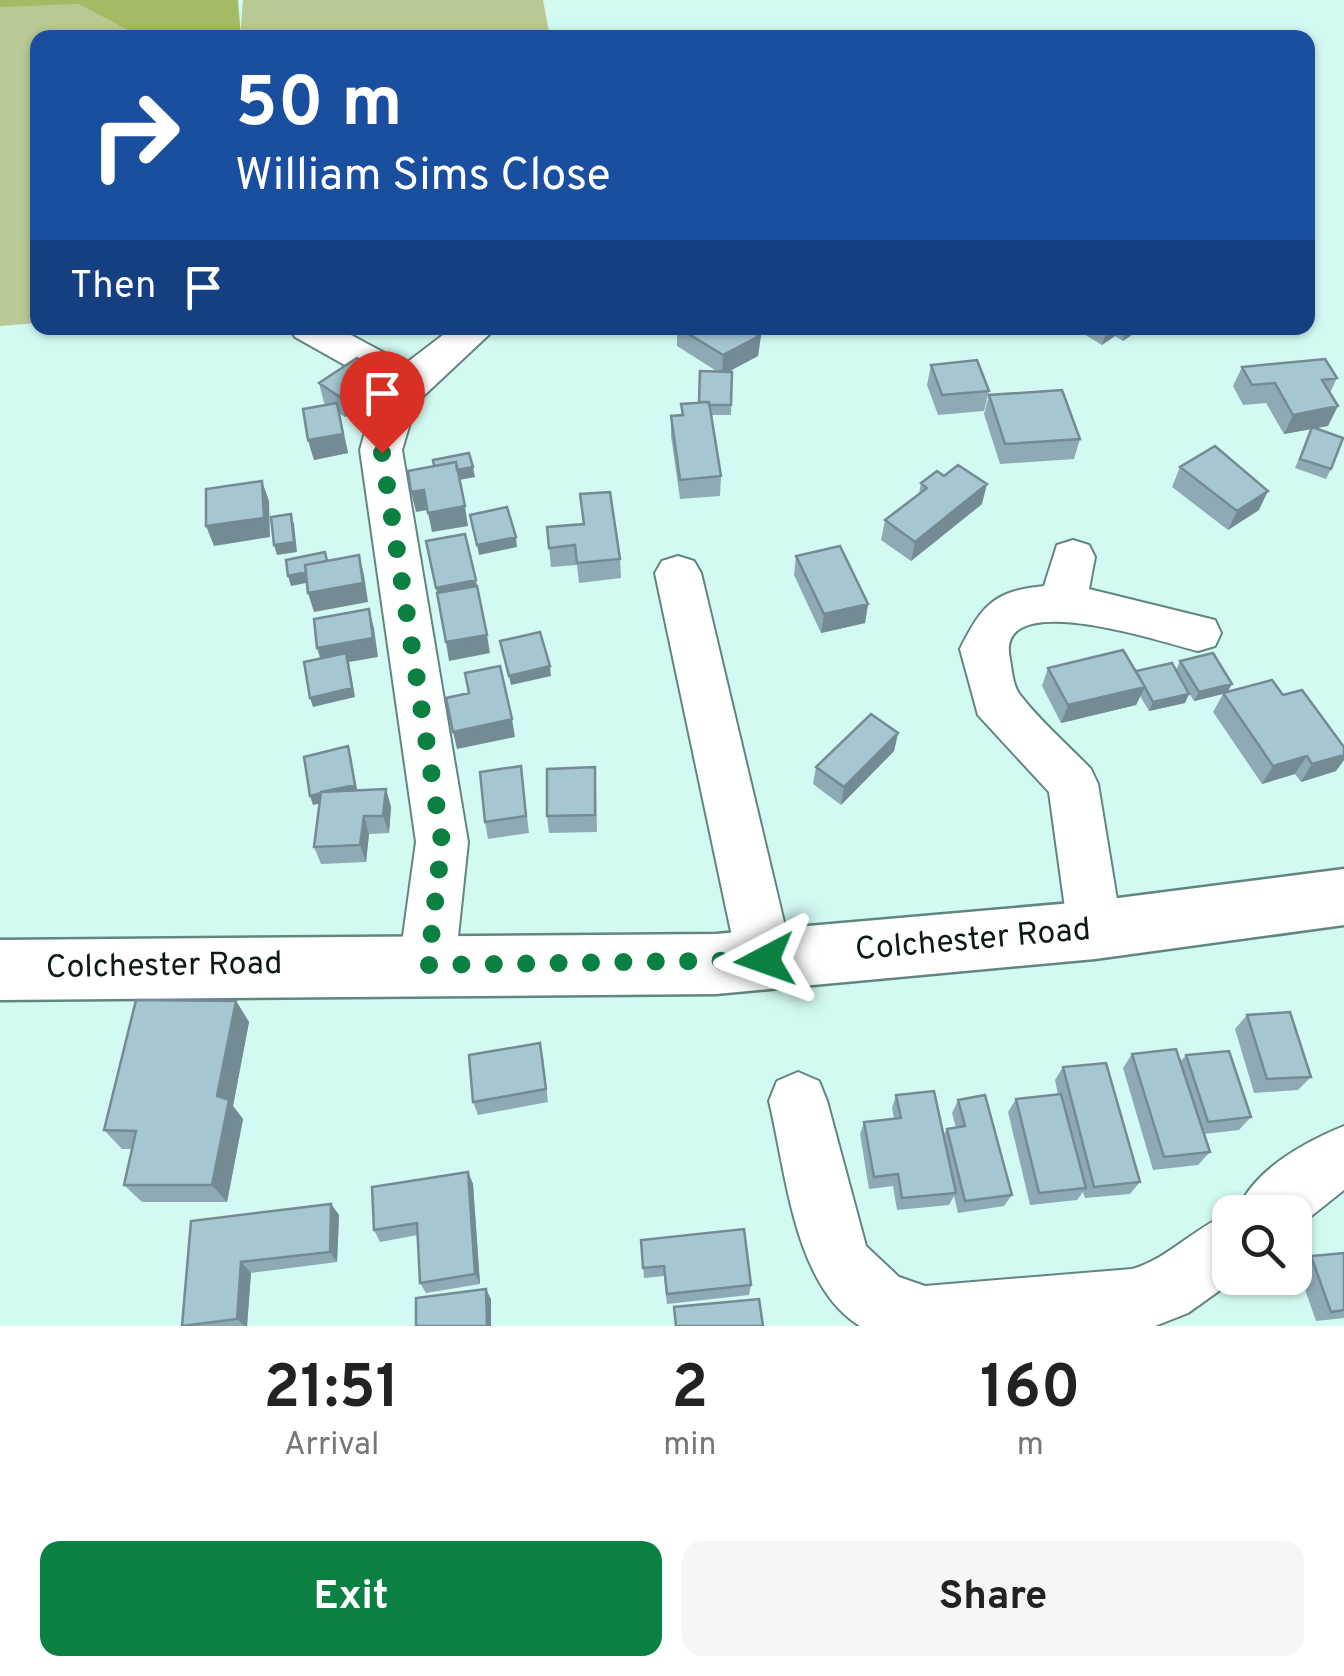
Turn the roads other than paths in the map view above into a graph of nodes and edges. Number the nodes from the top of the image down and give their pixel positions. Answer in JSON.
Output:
{"nodes":[{"id":1,"x":322,"y":335,"type":"edge"},
{"id":2,"x":468,"y":335,"type":"edge"},
{"id":3,"x":408,"y":383,"type":"junction"},
{"id":4,"x":678,"y":573,"type":"dead end"},
{"id":5,"x":1198,"y":633,"type":"dead end"},
{"id":6,"x":1344,"y":897,"type":"edge"},
{"id":7,"x":1096,"y":930,"type":"junction"},
{"id":8,"x":765,"y":960,"type":"junction"},
{"id":9,"x":428,"y":965,"type":"junction"},
{"id":10,"x":0,"y":970,"type":"edge"},
{"id":11,"x":798,"y":1101,"type":"dead end"},
{"id":12,"x":1344,"y":1156,"type":"edge"},
{"id":13,"x":1289,"y":1195,"type":"edge"},
{"id":14,"x":1212,"y":1258,"type":"edge"}],
"edges":[{"from":1,"to":3,"type":"street"},
{"from":2,"to":3,"type":"street"},
{"from":3,"to":9,"type":"street"},
{"from":4,"to":8,"type":"street"},
{"from":5,"to":7,"type":"street"},
{"from":6,"to":7,"type":"main road","name":"Colchester Road"},
{"from":7,"to":8,"type":"main road","name":"Colchester Road"},
{"from":8,"to":9,"type":"main road","name":"Colchester Road"},
{"from":9,"to":10,"type":"main road","name":"Colchester Road"},
{"from":11,"to":14,"type":"street"},
{"from":12,"to":13,"type":"street"}]}
